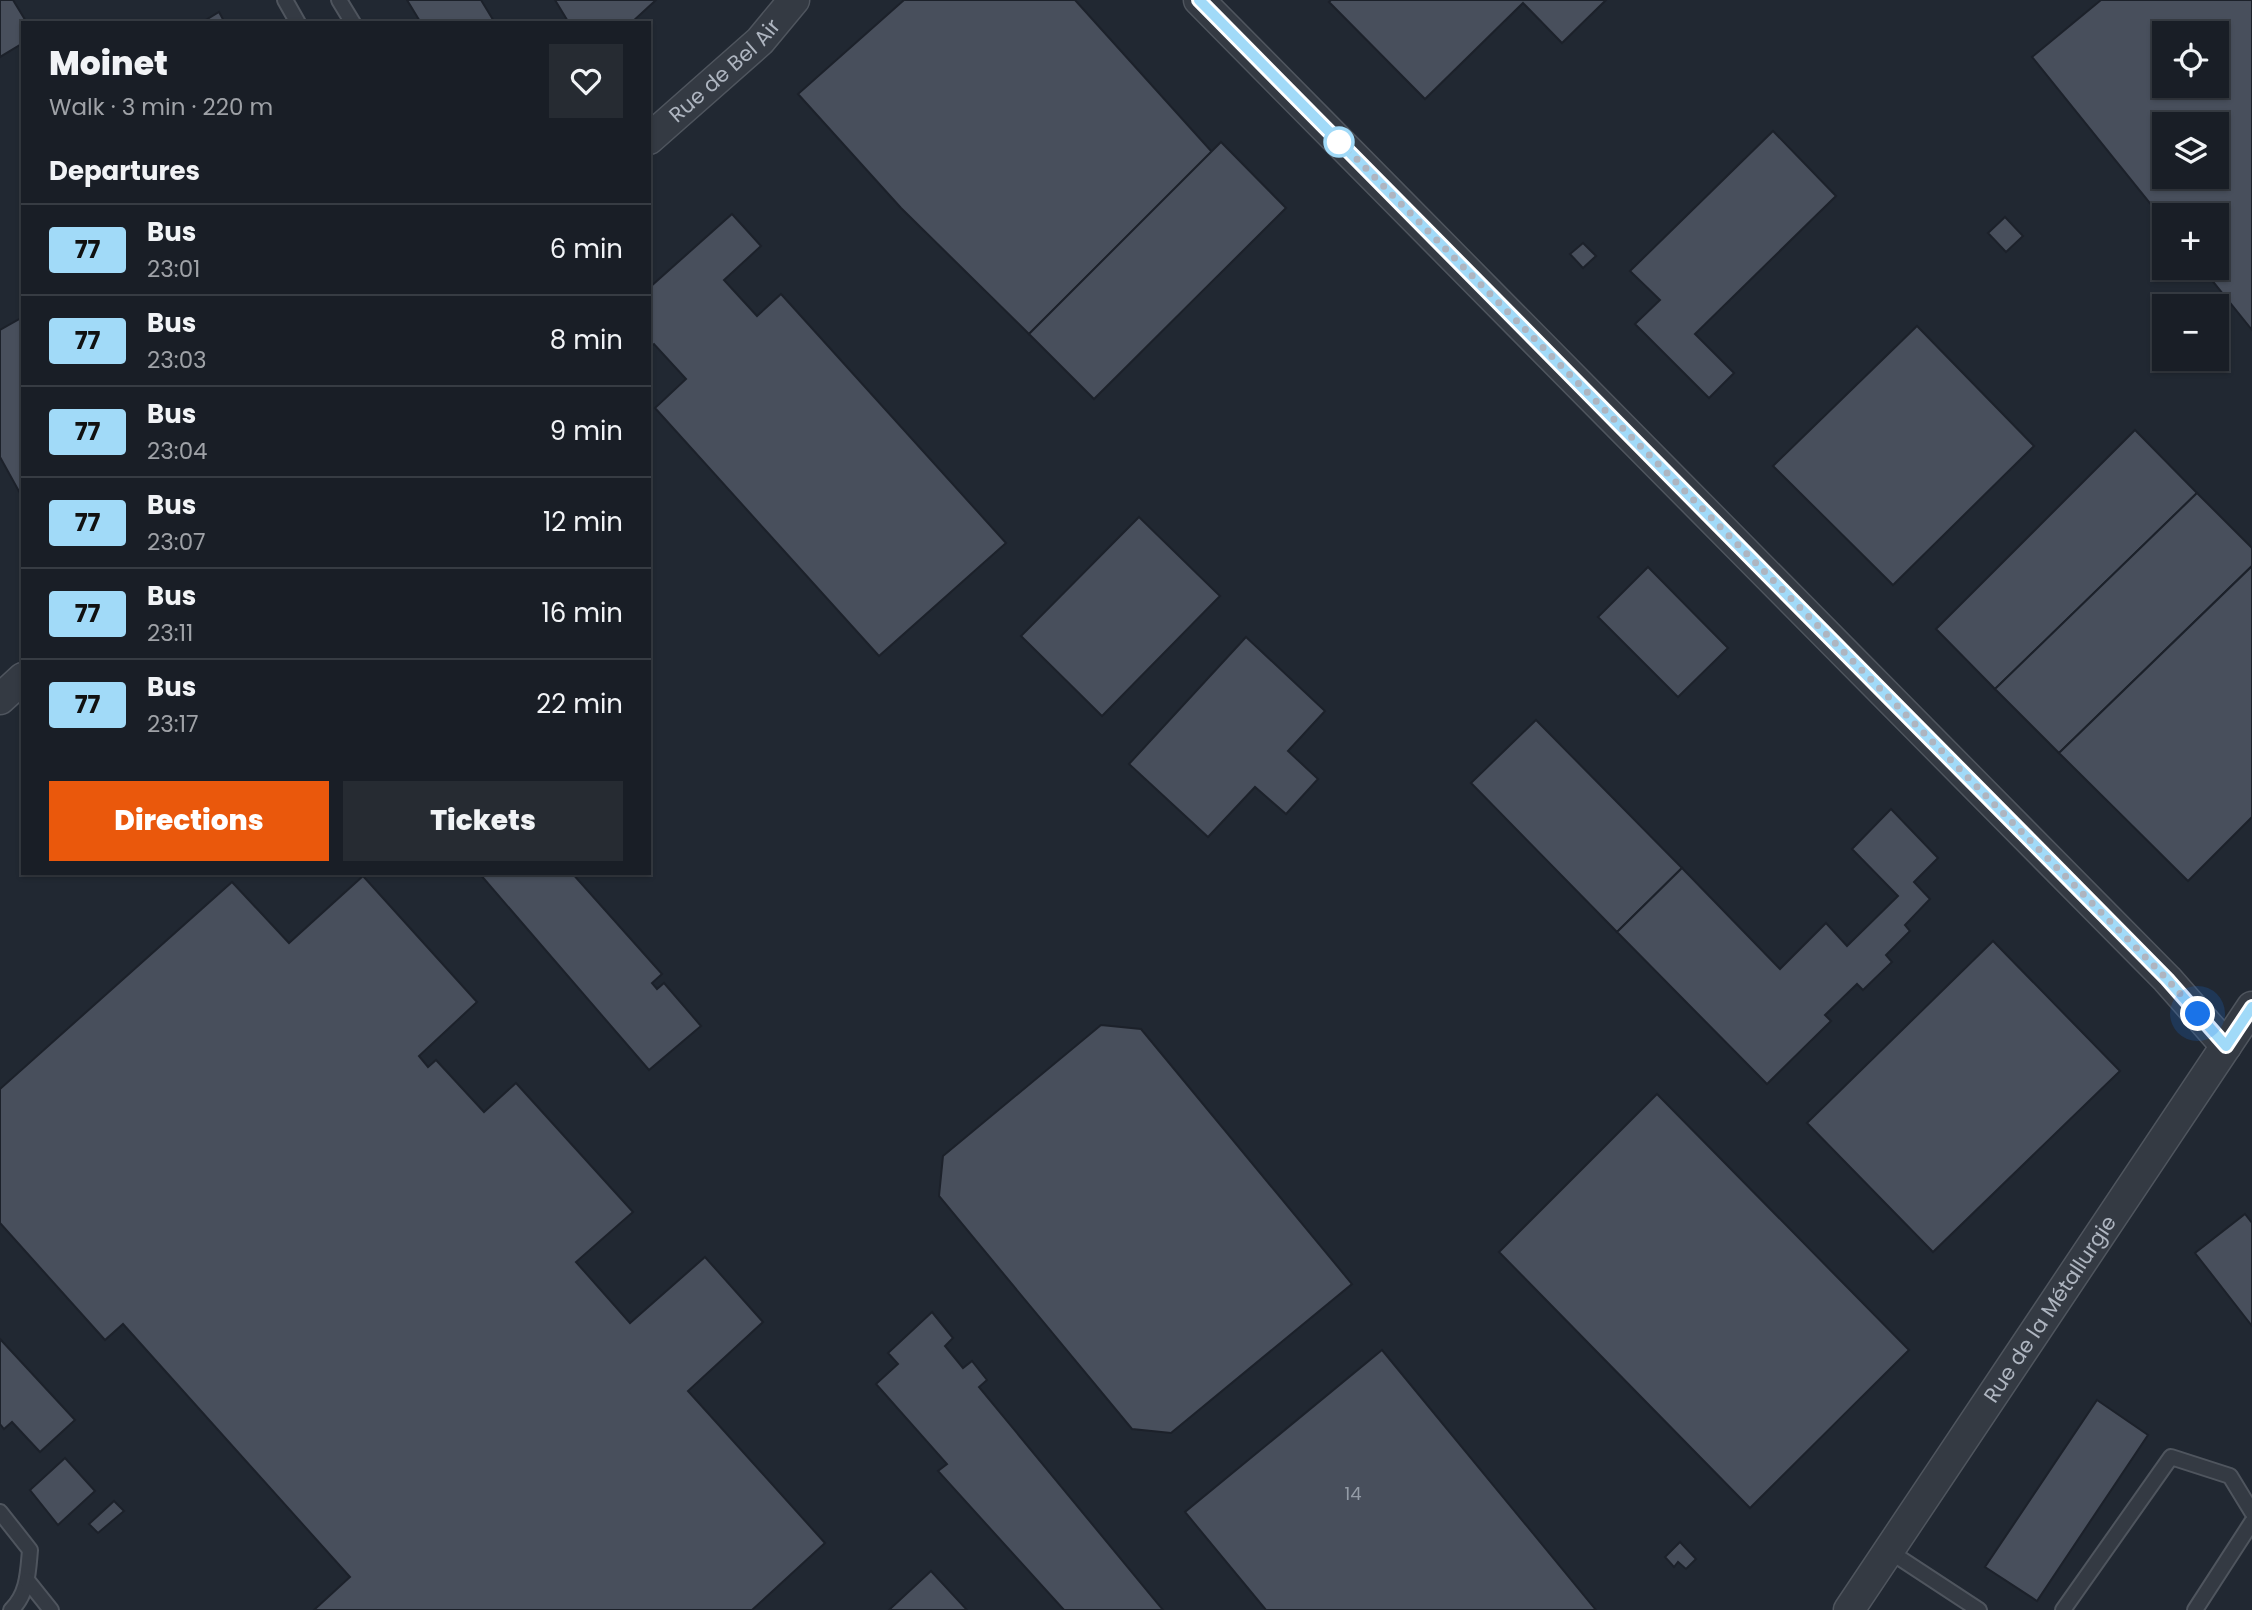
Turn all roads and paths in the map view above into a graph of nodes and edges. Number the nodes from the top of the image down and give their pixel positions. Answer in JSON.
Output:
{"nodes":[{"id":1,"x":285,"y":0,"type":"edge"},
{"id":2,"x":339,"y":0,"type":"edge"},
{"id":3,"x":794,"y":0,"type":"edge"},
{"id":4,"x":1199,"y":0,"type":"edge"},
{"id":5,"x":297,"y":21,"type":"edge"},
{"id":6,"x":352,"y":21,"type":"edge"},
{"id":7,"x":651,"y":137,"type":"edge"},
{"id":8,"x":21,"y":680,"type":"edge"},
{"id":9,"x":0,"y":699,"type":"edge"},
{"id":10,"x":2252,"y":1007,"type":"edge"},
{"id":11,"x":2226,"y":1046,"type":"junction"},
{"id":12,"x":0,"y":1512,"type":"edge"},
{"id":13,"x":2252,"y":1512,"type":"edge"},
{"id":14,"x":2252,"y":1521,"type":"edge"},
{"id":15,"x":1889,"y":1551,"type":"junction"},
{"id":16,"x":27,"y":1580,"type":"junction"},
{"id":17,"x":11,"y":1610,"type":"edge"},
{"id":18,"x":51,"y":1610,"type":"edge"},
{"id":19,"x":1849,"y":1610,"type":"edge"},
{"id":20,"x":1979,"y":1610,"type":"edge"},
{"id":21,"x":2063,"y":1610,"type":"edge"},
{"id":22,"x":2195,"y":1610,"type":"edge"}],
"edges":[{"from":1,"to":5,"type":"lane"},
{"from":2,"to":6,"type":"lane"},
{"from":3,"to":7,"type":"street","name":"Rue de Bel Air"},
{"from":4,"to":11,"type":"street"},
{"from":8,"to":9,"type":"street"},
{"from":10,"to":11,"type":"street","name":"Rue de la Métallurgie"},
{"from":11,"to":15,"type":"street","name":"Rue de la Métallurgie"},
{"from":12,"to":16,"type":"lane"},
{"from":13,"to":21,"type":"lane"},
{"from":14,"to":22,"type":"lane"},
{"from":15,"to":19,"type":"street","name":"Rue de la Métallurgie"},
{"from":15,"to":20,"type":"lane"},
{"from":16,"to":17,"type":"lane"},
{"from":16,"to":18,"type":"lane"}]}
